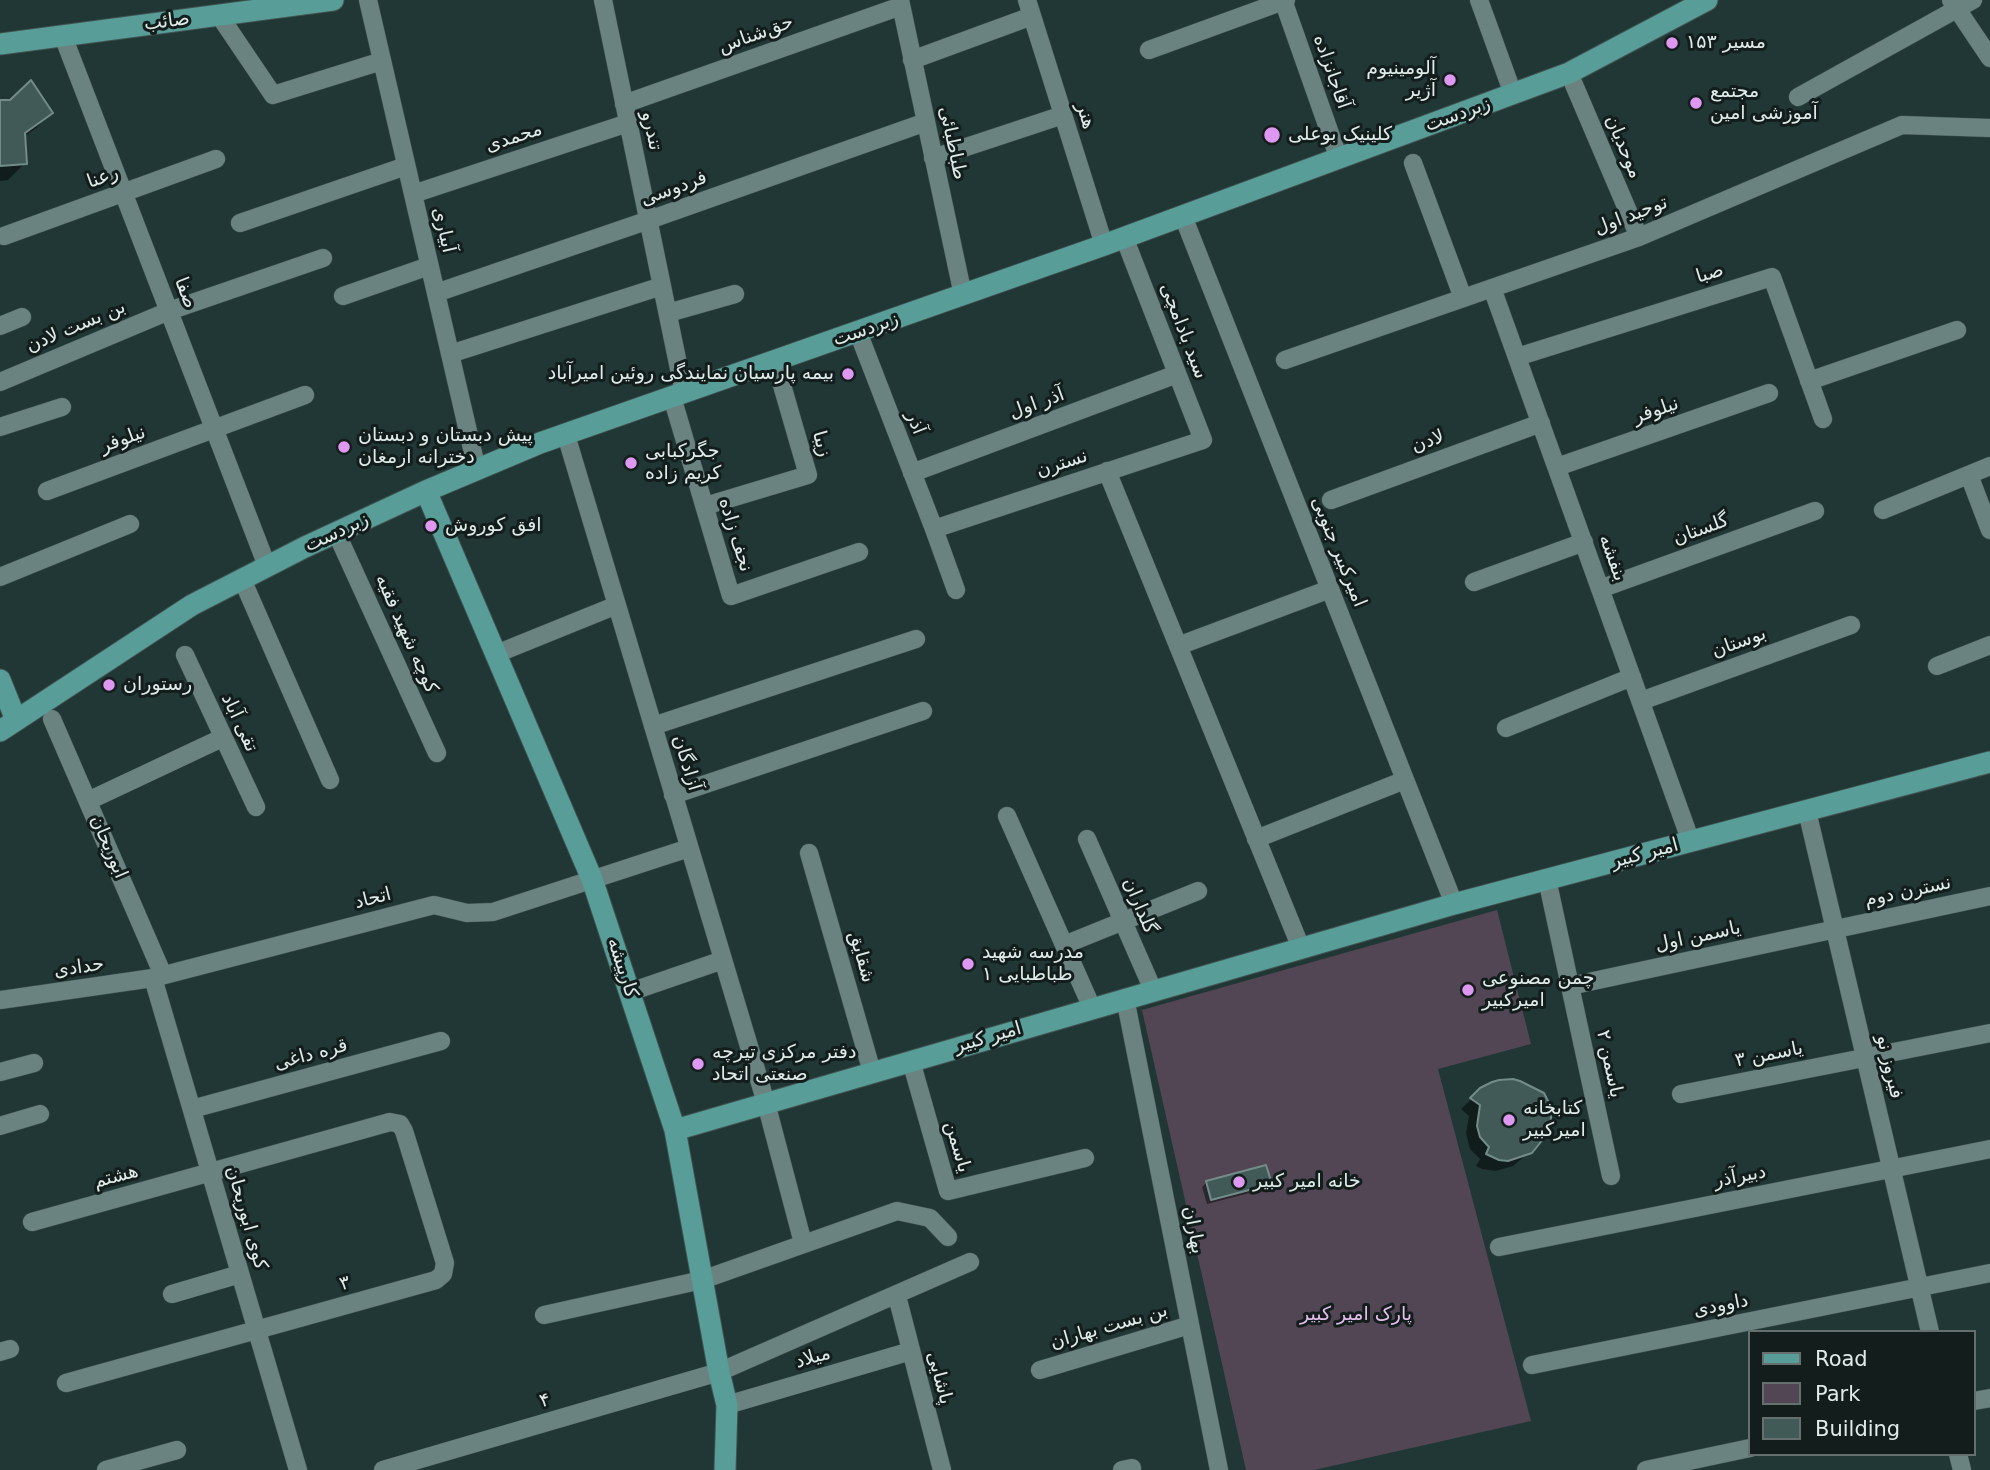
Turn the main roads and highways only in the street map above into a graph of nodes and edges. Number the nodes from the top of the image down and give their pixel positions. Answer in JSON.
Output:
{"nodes":[{"id":1,"x":333,"y":0,"type":"edge"},
{"id":2,"x":1707,"y":0,"type":"edge"},
{"id":3,"x":290,"y":3,"type":"edge"},
{"id":4,"x":0,"y":44,"type":"edge"},
{"id":5,"x":426,"y":491,"type":"junction"},
{"id":6,"x":0,"y":680,"type":"edge"},
{"id":7,"x":8,"y":725,"type":"edge"},
{"id":8,"x":1990,"y":762,"type":"edge"},
{"id":9,"x":675,"y":1130,"type":"junction"},
{"id":10,"x":725,"y":1470,"type":"edge"}],
"edges":[{"from":1,"to":3,"type":"main road","name":"صائب"},
{"from":2,"to":5,"type":"main road","name":"زبردست"},
{"from":3,"to":4,"type":"main road","name":"صائب"},
{"from":5,"to":7,"type":"main road","name":"زبردست"},
{"from":5,"to":9,"type":"main road","name":"کارپیشه"},
{"from":6,"to":7,"type":"main road"},
{"from":8,"to":9,"type":"main road","name":"امیر کبیر"},
{"from":9,"to":10,"type":"main road","name":"کارپیشه"}]}
